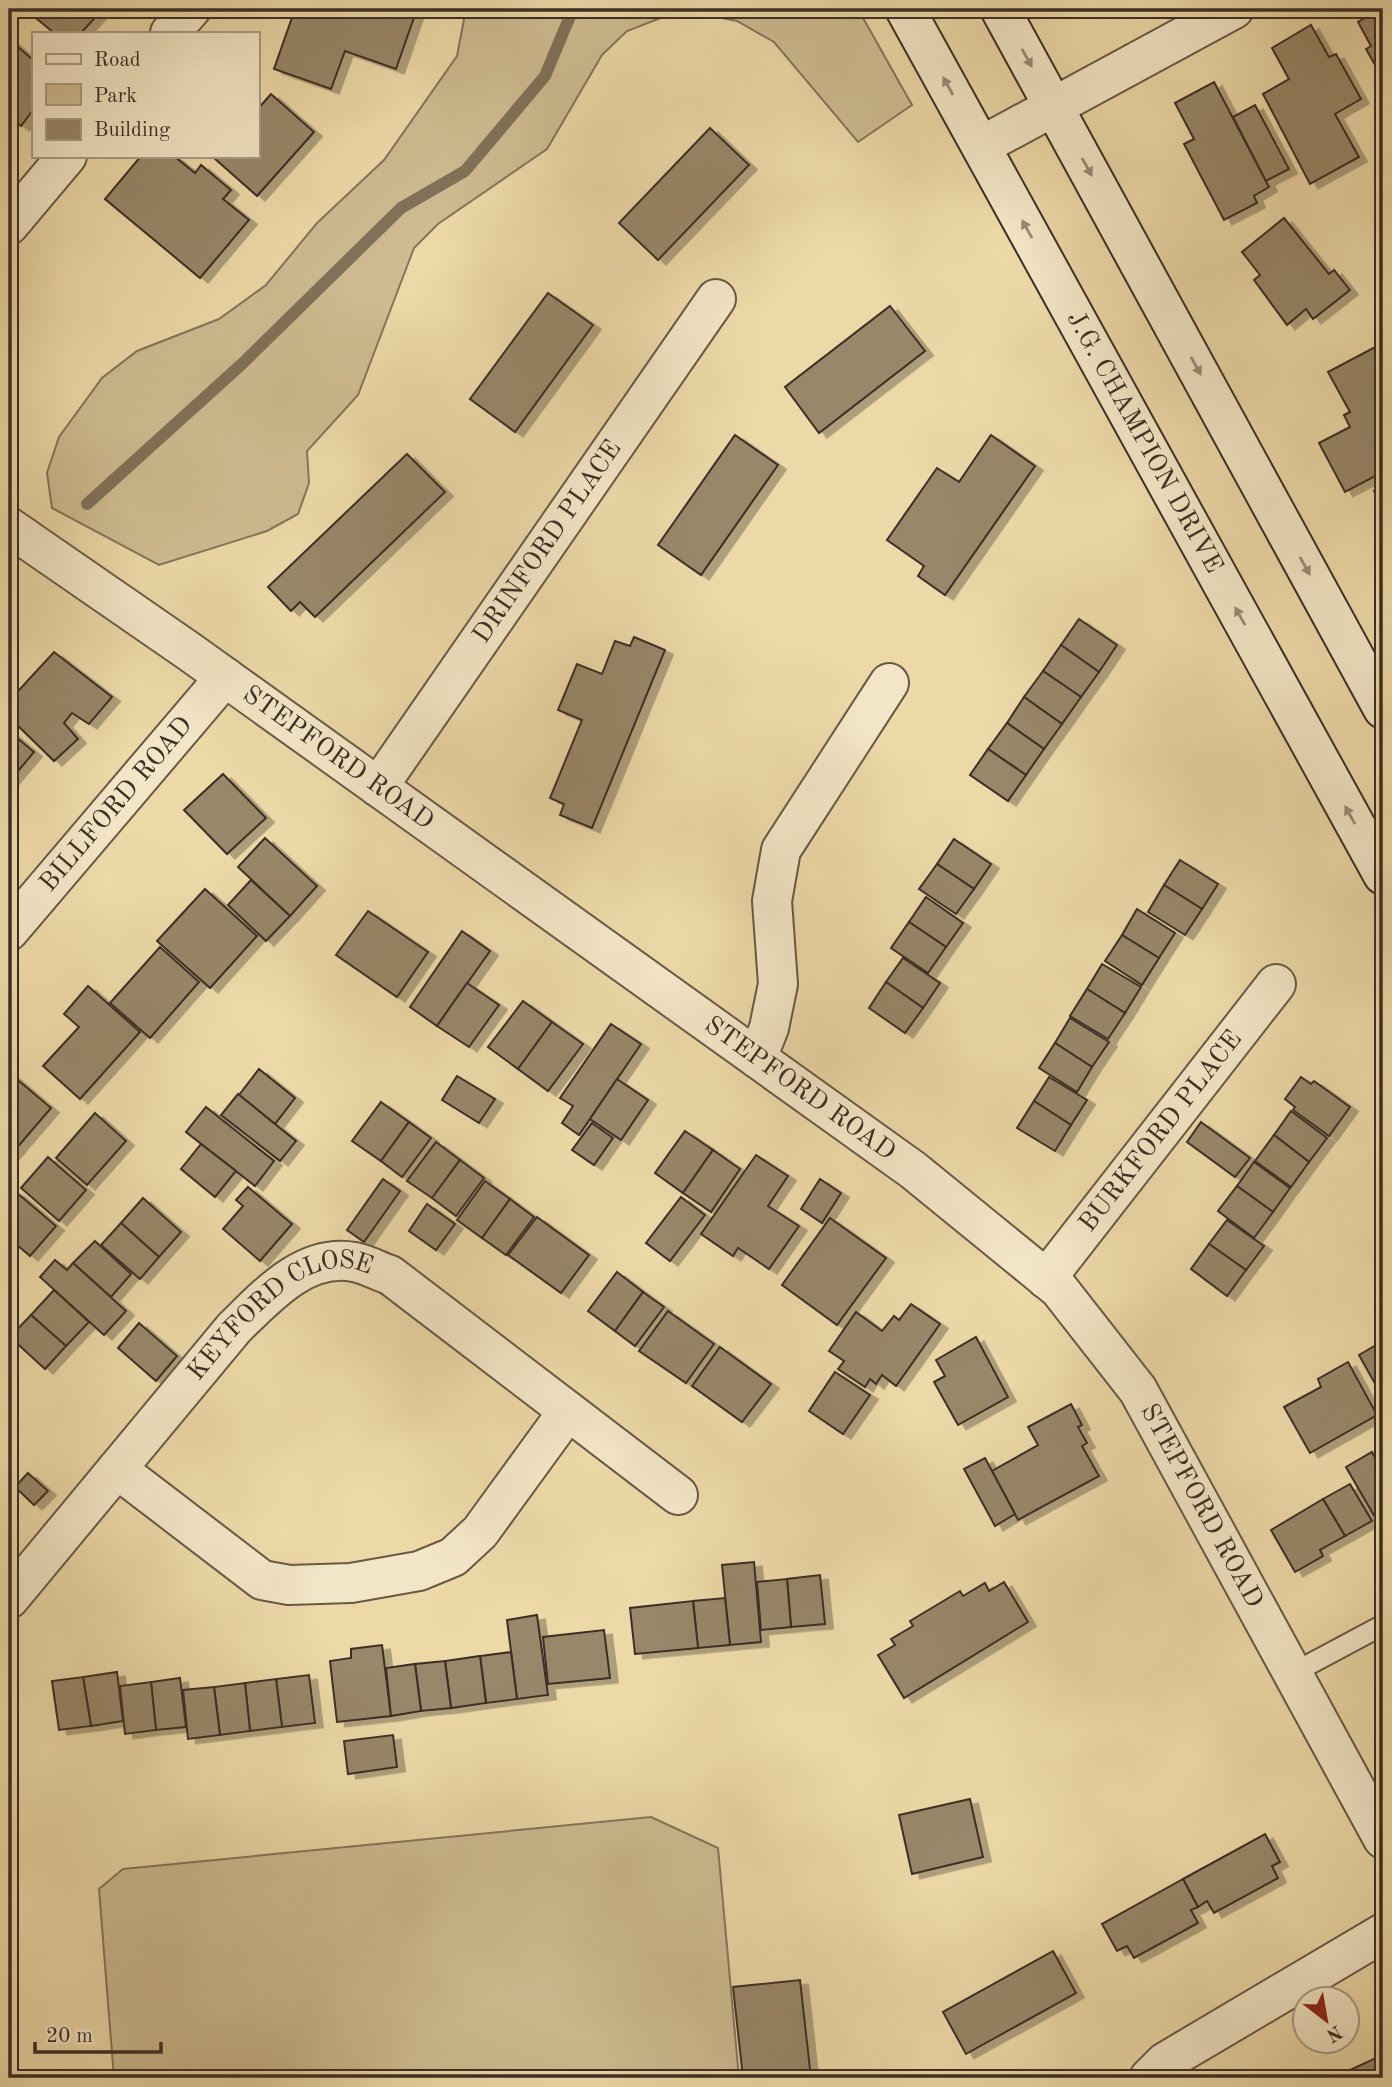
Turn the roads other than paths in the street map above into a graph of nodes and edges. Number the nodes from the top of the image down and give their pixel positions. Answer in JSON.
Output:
{"nodes":[{"id":1,"x":191,"y":9,"type":"edge"},
{"id":2,"x":905,"y":9,"type":"edge"},
{"id":3,"x":1000,"y":9,"type":"edge"},
{"id":4,"x":1234,"y":9,"type":"edge"},
{"id":5,"x":171,"y":32,"type":"edge"},
{"id":6,"x":1054,"y":107,"type":"junction"},
{"id":7,"x":981,"y":146,"type":"junction"},
{"id":8,"x":65,"y":158,"type":"edge"},
{"id":9,"x":9,"y":225,"type":"edge"},
{"id":10,"x":716,"y":299,"type":"dead end"},
{"id":11,"x":9,"y":527,"type":"edge"},
{"id":12,"x":225,"y":677,"type":"junction"},
{"id":13,"x":889,"y":683,"type":"dead end"},
{"id":14,"x":1383,"y":709,"type":"edge"},
{"id":15,"x":379,"y":787,"type":"junction"},
{"id":16,"x":1383,"y":875,"type":"edge"},
{"id":17,"x":9,"y":931,"type":"edge"},
{"id":18,"x":1276,"y":984,"type":"dead end"},
{"id":19,"x":757,"y":1058,"type":"junction"},
{"id":20,"x":1046,"y":1279,"type":"junction"},
{"id":21,"x":568,"y":1411,"type":"junction"},
{"id":22,"x":117,"y":1469,"type":"junction"},
{"id":23,"x":678,"y":1495,"type":"dead end"},
{"id":24,"x":9,"y":1599,"type":"edge"},
{"id":25,"x":1383,"y":1625,"type":"edge"},
{"id":26,"x":1293,"y":1673,"type":"junction"},
{"id":27,"x":1383,"y":1839,"type":"edge"},
{"id":28,"x":1383,"y":1933,"type":"edge"},
{"id":29,"x":1157,"y":2070,"type":"edge"}],
"edges":[{"from":1,"to":5,"type":"street"},
{"from":7,"to":2,"type":"street","name":"J.G. CHAMPION DRIVE","one_way":true},
{"from":3,"to":6,"type":"street","one_way":true},
{"from":4,"to":6,"type":"street"},
{"from":6,"to":7,"type":"street"},
{"from":6,"to":14,"type":"street","one_way":true},
{"from":16,"to":7,"type":"street","name":"J.G. CHAMPION DRIVE","one_way":true},
{"from":8,"to":9,"type":"street"},
{"from":10,"to":15,"type":"street","name":"DRINFORD PLACE"},
{"from":11,"to":12,"type":"street","name":"STEPFORD ROAD"},
{"from":12,"to":15,"type":"street","name":"STEPFORD ROAD"},
{"from":12,"to":17,"type":"street","name":"BILLFORD ROAD"},
{"from":13,"to":19,"type":"street"},
{"from":15,"to":19,"type":"street","name":"STEPFORD ROAD"},
{"from":18,"to":20,"type":"street","name":"BURKFORD PLACE"},
{"from":19,"to":20,"type":"street","name":"STEPFORD ROAD"},
{"from":20,"to":26,"type":"street","name":"STEPFORD ROAD"},
{"from":21,"to":22,"type":"street"},
{"from":21,"to":22,"type":"street","name":"KEYFORD CLOSE"},
{"from":21,"to":23,"type":"street","name":"KEYFORD CLOSE"},
{"from":22,"to":24,"type":"street","name":"KEYFORD CLOSE"},
{"from":25,"to":26,"type":"lane"},
{"from":26,"to":27,"type":"street","name":"STEPFORD ROAD"},
{"from":28,"to":29,"type":"street"}]}
